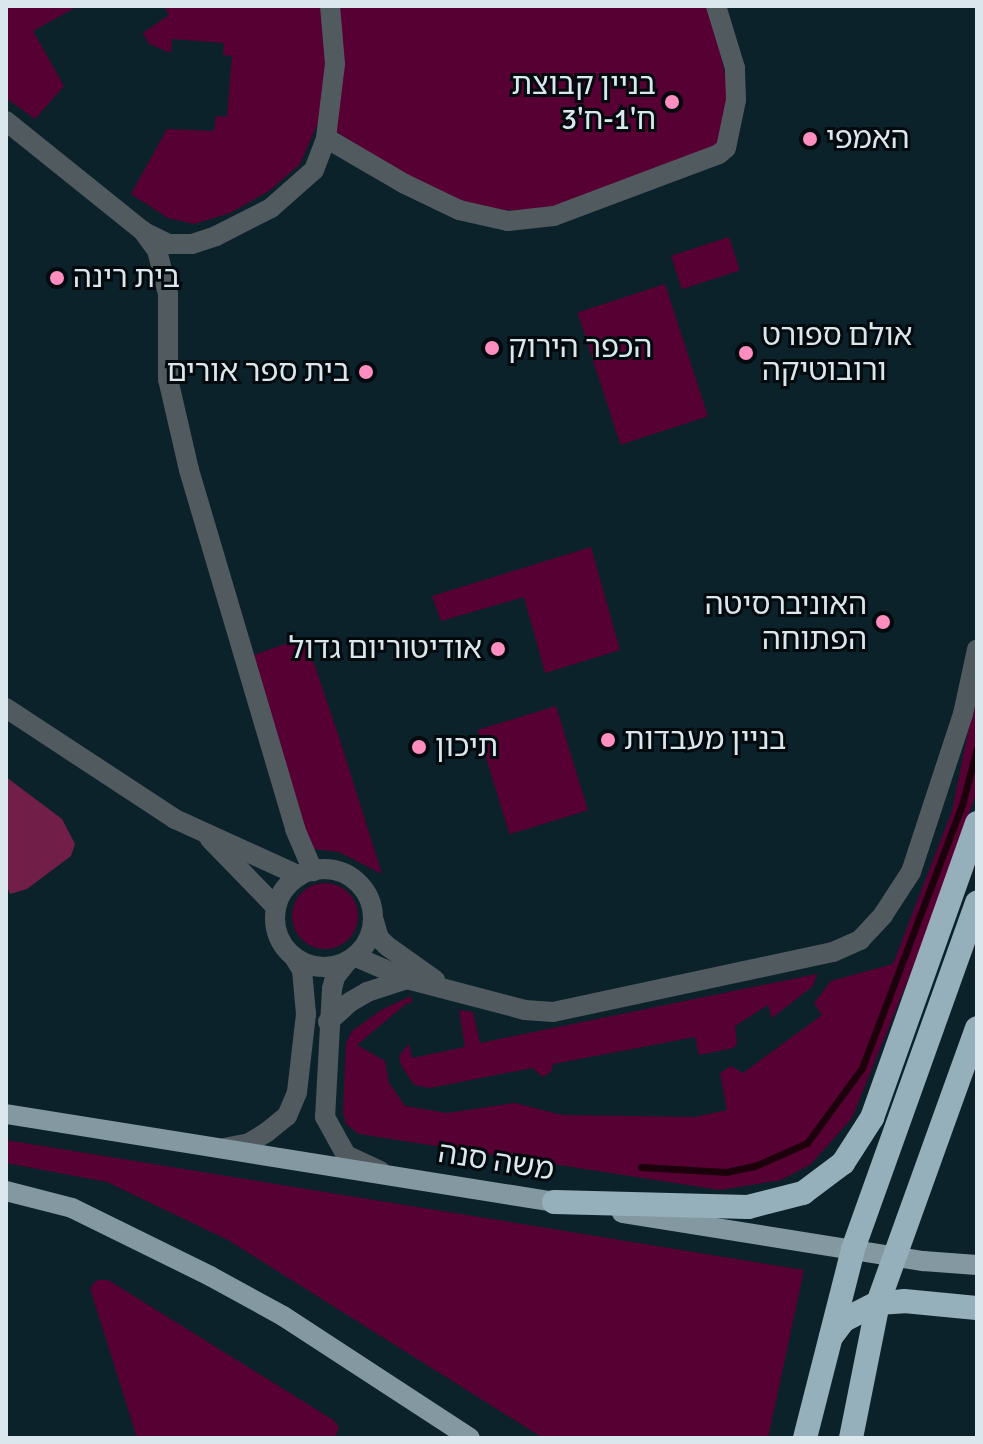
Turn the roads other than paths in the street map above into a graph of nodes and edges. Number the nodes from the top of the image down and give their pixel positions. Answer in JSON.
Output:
{"nodes":[{"id":1,"x":330,"y":6,"type":"edge"},
{"id":2,"x":716,"y":6,"type":"edge"},
{"id":3,"x":6,"y":121,"type":"edge"},
{"id":4,"x":326,"y":138,"type":"junction"},
{"id":5,"x":143,"y":231,"type":"junction"},
{"id":6,"x":977,"y":649,"type":"edge"},
{"id":7,"x":6,"y":708,"type":"edge"},
{"id":8,"x":977,"y":823,"type":"edge"},
{"id":9,"x":207,"y":836,"type":"junction"},
{"id":10,"x":306,"y":873,"type":"junction"},
{"id":11,"x":977,"y":903,"type":"edge"},
{"id":12,"x":276,"y":907,"type":"junction"},
{"id":13,"x":374,"y":921,"type":"junction"},
{"id":14,"x":294,"y":957,"type":"junction"},
{"id":15,"x":351,"y":960,"type":"junction"},
{"id":16,"x":407,"y":979,"type":"junction"},
{"id":17,"x":448,"y":989,"type":"junction"},
{"id":18,"x":328,"y":1022,"type":"junction"},
{"id":19,"x":977,"y":1028,"type":"edge"},
{"id":20,"x":6,"y":1114,"type":"edge"},
{"id":21,"x":216,"y":1149,"type":"junction"},
{"id":22,"x":391,"y":1176,"type":"junction"},
{"id":23,"x":6,"y":1191,"type":"edge"},
{"id":24,"x":554,"y":1202,"type":"junction"},
{"id":25,"x":853,"y":1249,"type":"junction"},
{"id":26,"x":895,"y":1257,"type":"junction"},
{"id":27,"x":977,"y":1265,"type":"edge"},
{"id":28,"x":878,"y":1303,"type":"junction"},
{"id":29,"x":977,"y":1308,"type":"edge"},
{"id":30,"x":829,"y":1339,"type":"junction"},
{"id":31,"x":470,"y":1438,"type":"edge"},
{"id":32,"x":805,"y":1438,"type":"edge"},
{"id":33,"x":851,"y":1438,"type":"edge"}],
"edges":[{"from":1,"to":4,"type":"street"},
{"from":2,"to":4,"type":"street"},
{"from":3,"to":5,"type":"street"},
{"from":4,"to":5,"type":"street"},
{"from":5,"to":10,"type":"street"},
{"from":6,"to":17,"type":"street"},
{"from":7,"to":9,"type":"street"},
{"from":8,"to":24,"type":"highway"},
{"from":9,"to":10,"type":"street"},
{"from":9,"to":12,"type":"street"},
{"from":10,"to":12,"type":"street"},
{"from":10,"to":13,"type":"street"},
{"from":11,"to":25,"type":"highway"},
{"from":12,"to":14,"type":"street"},
{"from":13,"to":15,"type":"street"},
{"from":13,"to":17,"type":"street"},
{"from":14,"to":15,"type":"street"},
{"from":14,"to":21,"type":"street"},
{"from":15,"to":16,"type":"street"},
{"from":15,"to":18,"type":"street"},
{"from":16,"to":17,"type":"street"},
{"from":16,"to":18,"type":"street"},
{"from":18,"to":22,"type":"street"},
{"from":19,"to":26,"type":"highway"},
{"from":20,"to":21,"type":"main road","name":"משה סנה"},
{"from":21,"to":22,"type":"main road","name":"משה סנה"},
{"from":22,"to":24,"type":"main road","name":"משה סנה"},
{"from":23,"to":31,"type":"main road"},
{"from":24,"to":25,"type":"main road","name":"משה סנה"},
{"from":25,"to":26,"type":"main road","name":"משה סנה"},
{"from":25,"to":30,"type":"highway"},
{"from":26,"to":27,"type":"main road","name":"משה סנה"},
{"from":26,"to":28,"type":"highway"},
{"from":28,"to":29,"type":"highway"},
{"from":28,"to":30,"type":"highway"},
{"from":28,"to":33,"type":"highway"},
{"from":30,"to":32,"type":"highway"}]}
